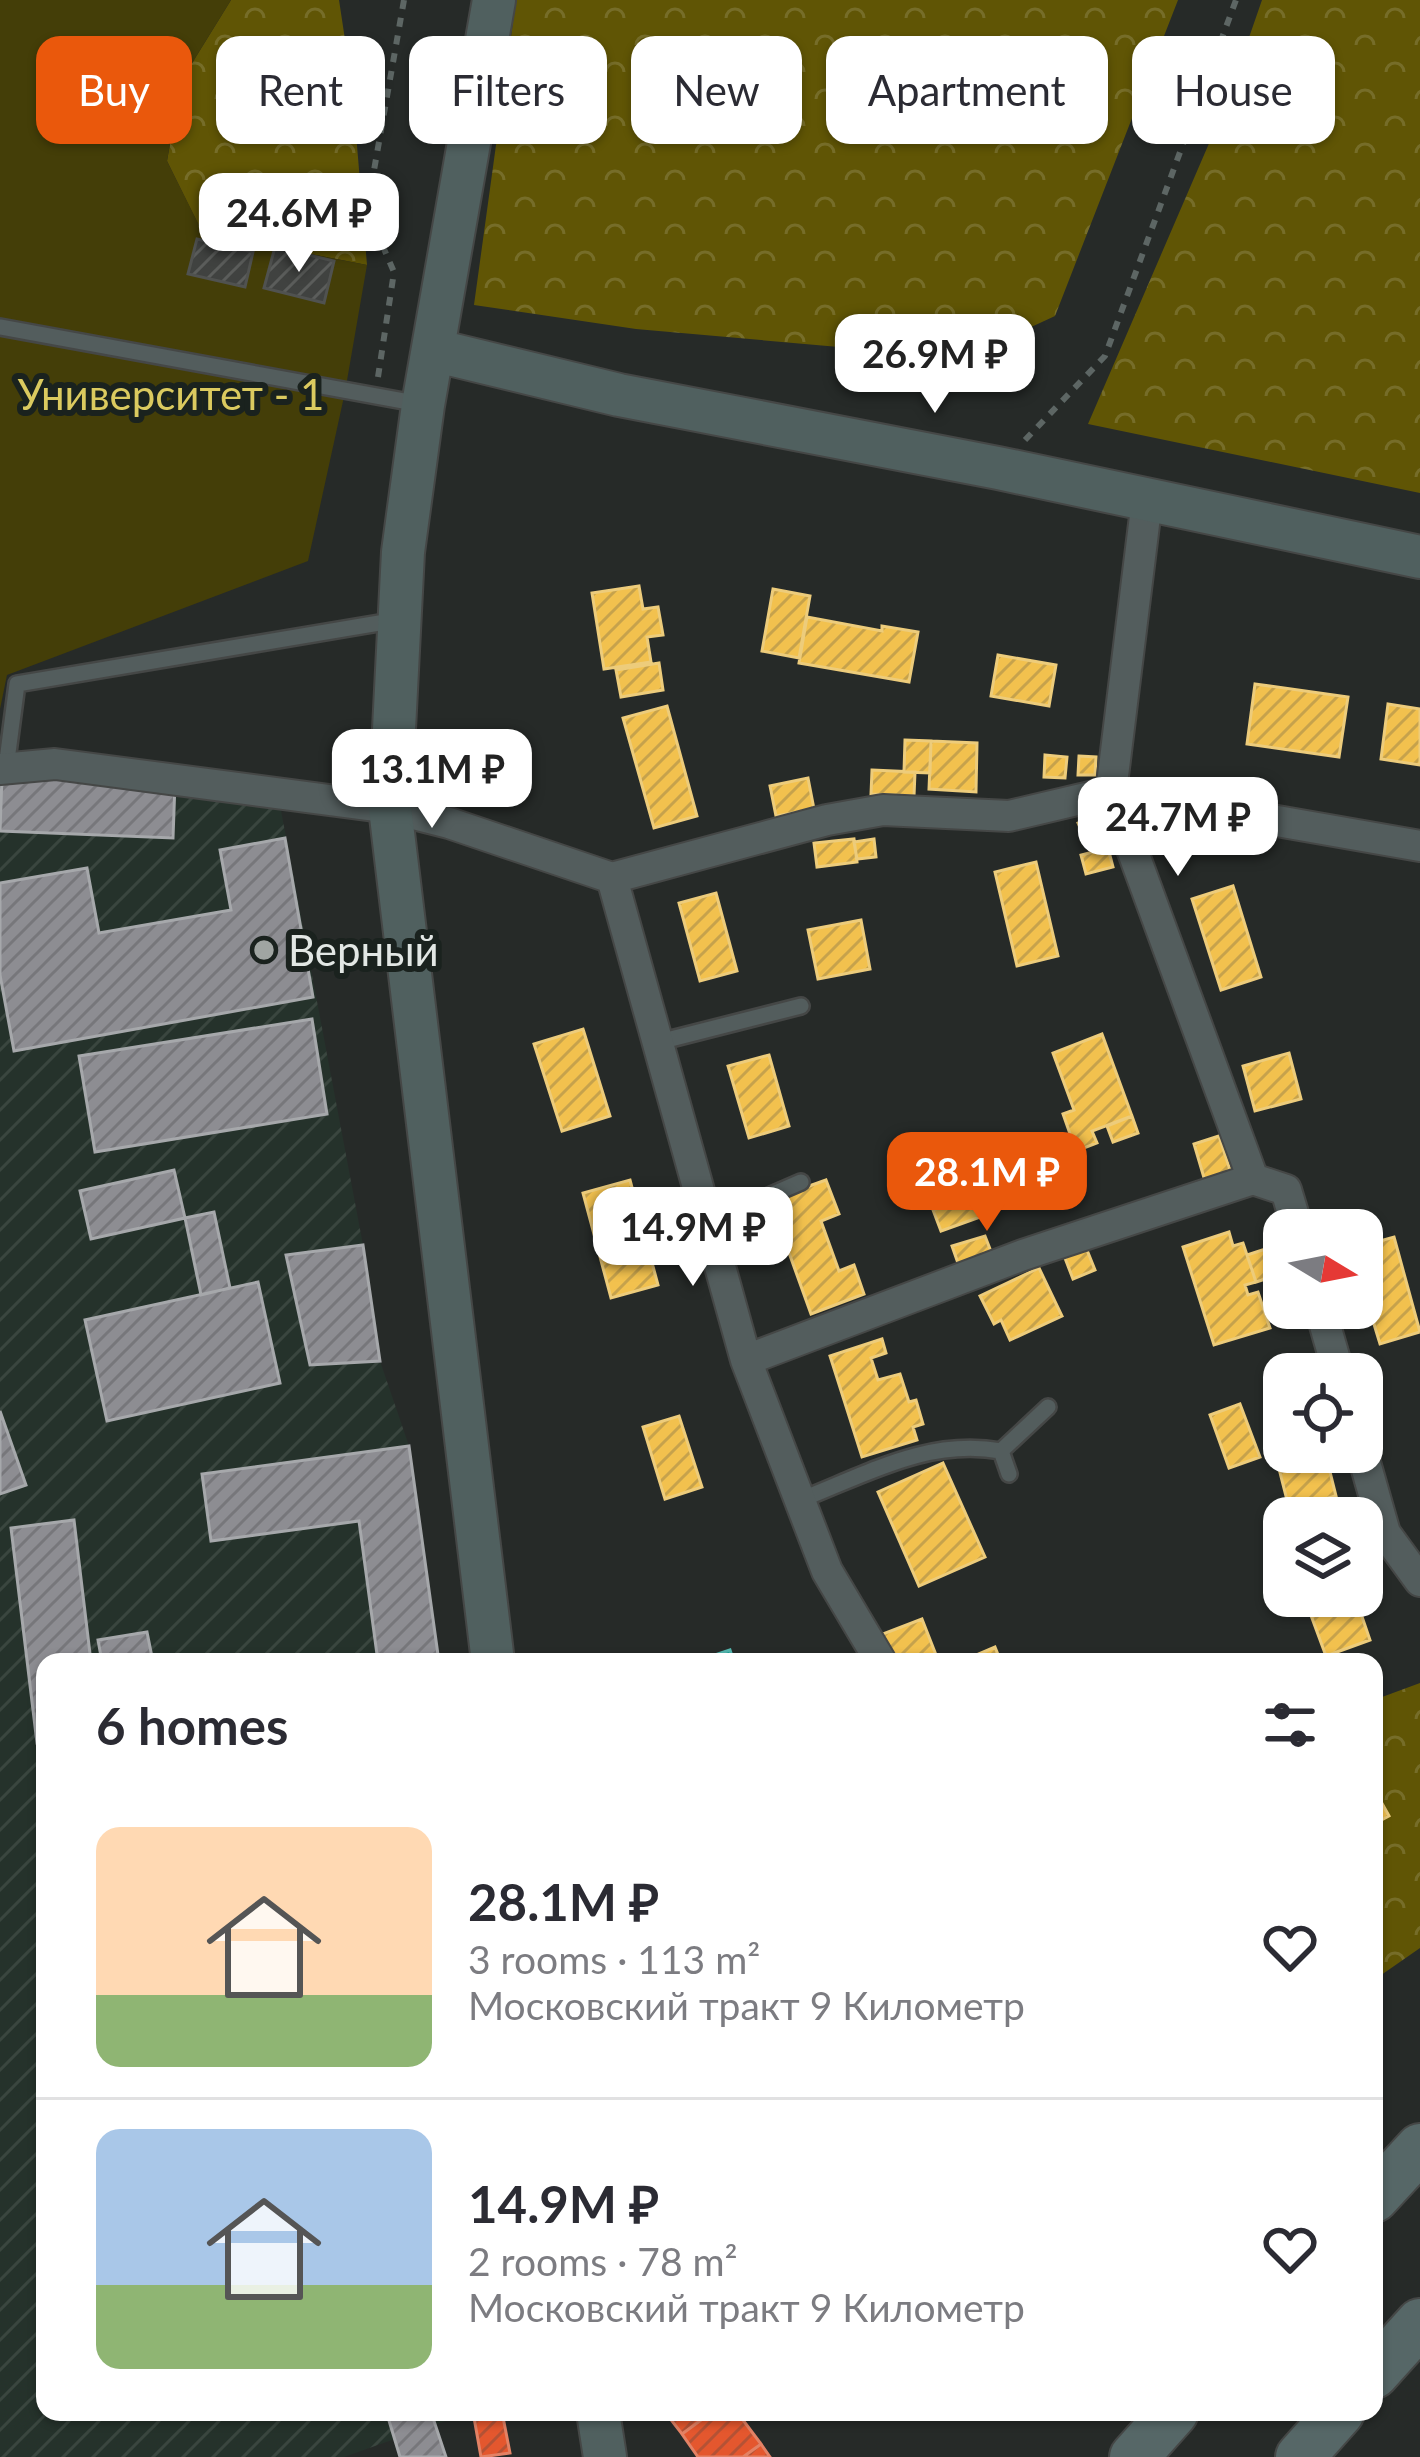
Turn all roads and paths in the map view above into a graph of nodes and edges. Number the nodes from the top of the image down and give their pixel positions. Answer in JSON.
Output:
{"nodes":[{"id":1,"x":404,"y":0,"type":"edge"},
{"id":2,"x":494,"y":0,"type":"edge"},
{"id":3,"x":1236,"y":0,"type":"edge"},
{"id":4,"x":0,"y":327,"type":"edge"},
{"id":5,"x":434,"y":350,"type":"junction"},
{"id":6,"x":375,"y":398,"type":"junction"},
{"id":7,"x":423,"y":405,"type":"junction"},
{"id":8,"x":998,"y":468,"type":"junction"},
{"id":9,"x":1147,"y":500,"type":"junction"},
{"id":10,"x":1420,"y":557,"type":"edge"},
{"id":11,"x":400,"y":620,"type":"junction"},
{"id":12,"x":3,"y":768,"type":"edge"},
{"id":13,"x":1111,"y":792,"type":"junction"},
{"id":14,"x":390,"y":808,"type":"junction"},
{"id":15,"x":1420,"y":846,"type":"edge"},
{"id":16,"x":612,"y":878,"type":"junction"},
{"id":17,"x":801,"y":1006,"type":"dead end"},
{"id":18,"x":659,"y":1042,"type":"junction"},
{"id":19,"x":1253,"y":1179,"type":"junction"},
{"id":20,"x":801,"y":1182,"type":"dead end"},
{"id":21,"x":1292,"y":1209,"type":"edge"},
{"id":22,"x":709,"y":1222,"type":"junction"},
{"id":23,"x":746,"y":1360,"type":"junction"},
{"id":24,"x":1048,"y":1407,"type":"dead end"},
{"id":25,"x":1001,"y":1451,"type":"junction"},
{"id":26,"x":1368,"y":1473,"type":"edge"},
{"id":27,"x":1009,"y":1474,"type":"dead end"},
{"id":28,"x":800,"y":1500,"type":"junction"},
{"id":29,"x":1420,"y":1581,"type":"edge"},
{"id":30,"x":492,"y":1653,"type":"edge"},
{"id":31,"x":876,"y":1653,"type":"edge"},
{"id":32,"x":1420,"y":2148,"type":"edge"},
{"id":33,"x":1383,"y":2188,"type":"edge"},
{"id":34,"x":1420,"y":2323,"type":"edge"},
{"id":35,"x":1383,"y":2364,"type":"edge"},
{"id":36,"x":599,"y":2421,"type":"edge"},
{"id":37,"x":1166,"y":2421,"type":"edge"},
{"id":38,"x":1332,"y":2421,"type":"edge"},
{"id":39,"x":605,"y":2457,"type":"edge"},
{"id":40,"x":1134,"y":2457,"type":"edge"},
{"id":41,"x":1300,"y":2457,"type":"edge"}],
"edges":[{"from":1,"to":6,"type":"path"},
{"from":2,"to":5,"type":"street"},
{"from":3,"to":8,"type":"path"},
{"from":4,"to":6,"type":"lane"},
{"from":5,"to":7,"type":"street"},
{"from":5,"to":8,"type":"street"},
{"from":6,"to":7,"type":"lane"},
{"from":7,"to":11,"type":"street"},
{"from":8,"to":9,"type":"street"},
{"from":9,"to":10,"type":"street"},
{"from":9,"to":13,"type":"street"},
{"from":11,"to":12,"type":"lane"},
{"from":11,"to":14,"type":"street"},
{"from":12,"to":14,"type":"street"},
{"from":13,"to":15,"type":"street"},
{"from":13,"to":16,"type":"street"},
{"from":13,"to":19,"type":"street"},
{"from":14,"to":16,"type":"street"},
{"from":14,"to":30,"type":"street"},
{"from":16,"to":18,"type":"street"},
{"from":17,"to":18,"type":"lane"},
{"from":18,"to":22,"type":"street"},
{"from":19,"to":21,"type":"street"},
{"from":19,"to":23,"type":"street"},
{"from":20,"to":22,"type":"lane"},
{"from":22,"to":23,"type":"street"},
{"from":23,"to":28,"type":"street"},
{"from":24,"to":25,"type":"lane"},
{"from":25,"to":27,"type":"lane"},
{"from":25,"to":28,"type":"lane"},
{"from":26,"to":29,"type":"street"},
{"from":28,"to":31,"type":"street"},
{"from":32,"to":33,"type":"main road"},
{"from":34,"to":35,"type":"main road"},
{"from":36,"to":39,"type":"street"},
{"from":37,"to":40,"type":"main road"},
{"from":38,"to":41,"type":"main road"}]}
